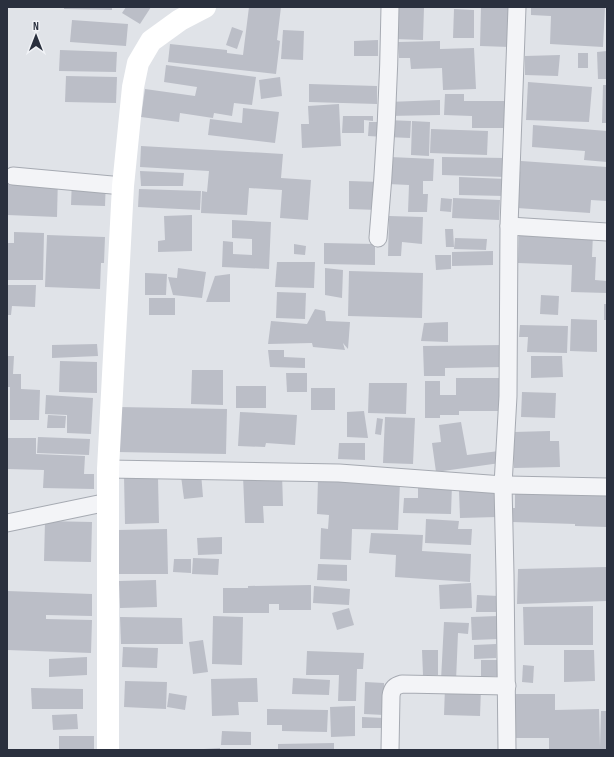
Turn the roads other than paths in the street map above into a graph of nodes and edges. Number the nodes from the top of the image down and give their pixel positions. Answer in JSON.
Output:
{"nodes":[{"id":1,"x":205,"y":7,"type":"edge"},
{"id":2,"x":390,"y":7,"type":"edge"},
{"id":3,"x":517,"y":7,"type":"edge"},
{"id":4,"x":13,"y":176,"type":"dead end"},
{"id":5,"x":123,"y":186,"type":"junction"},
{"id":6,"x":509,"y":226,"type":"junction"},
{"id":7,"x":607,"y":232,"type":"edge"},
{"id":8,"x":378,"y":238,"type":"dead end"},
{"id":9,"x":108,"y":468,"type":"junction"},
{"id":10,"x":503,"y":485,"type":"junction"},
{"id":11,"x":607,"y":487,"type":"edge"},
{"id":12,"x":108,"y":502,"type":"junction"},
{"id":13,"x":7,"y":523,"type":"edge"},
{"id":14,"x":507,"y":686,"type":"junction"},
{"id":15,"x":108,"y":750,"type":"edge"},
{"id":16,"x":390,"y":750,"type":"edge"},
{"id":17,"x":507,"y":750,"type":"edge"}],
"edges":[{"from":1,"to":5,"type":"street"},
{"from":2,"to":8,"type":"street"},
{"from":3,"to":6,"type":"street"},
{"from":4,"to":5,"type":"street"},
{"from":5,"to":9,"type":"street"},
{"from":6,"to":7,"type":"street"},
{"from":6,"to":10,"type":"street"},
{"from":9,"to":10,"type":"street"},
{"from":9,"to":12,"type":"street"},
{"from":10,"to":11,"type":"street"},
{"from":10,"to":14,"type":"street"},
{"from":12,"to":13,"type":"street"},
{"from":12,"to":15,"type":"street"},
{"from":14,"to":16,"type":"street"},
{"from":14,"to":17,"type":"street"}]}
